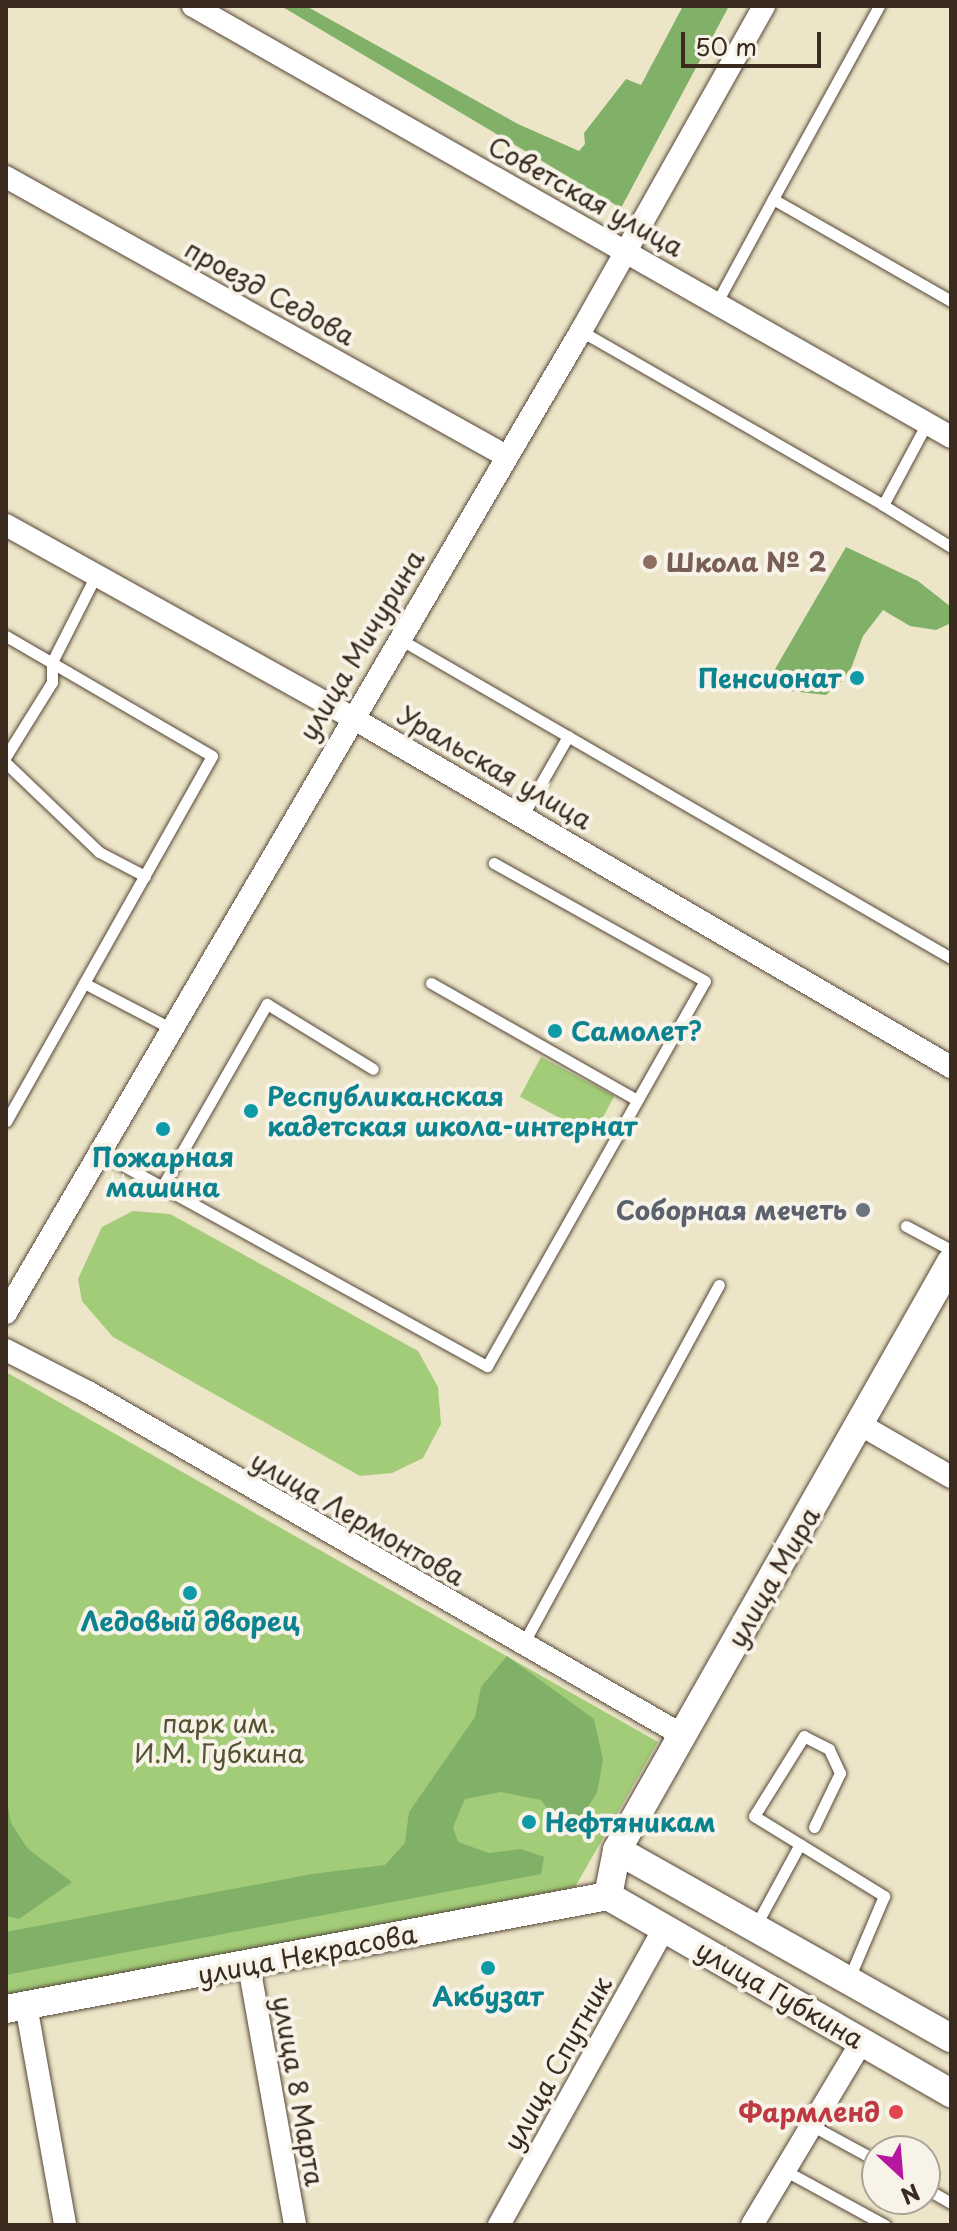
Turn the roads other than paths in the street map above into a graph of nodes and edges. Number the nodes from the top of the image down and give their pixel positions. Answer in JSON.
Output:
{"nodes":[{"id":1,"x":193,"y":6,"type":"edge"},
{"id":2,"x":764,"y":6,"type":"edge"},
{"id":3,"x":879,"y":6,"type":"edge"},
{"id":4,"x":6,"y":177,"type":"edge"},
{"id":5,"x":773,"y":199,"type":"junction"},
{"id":6,"x":626,"y":252,"type":"junction"},
{"id":7,"x":951,"y":301,"type":"edge"},
{"id":8,"x":717,"y":302,"type":"junction"},
{"id":9,"x":581,"y":331,"type":"junction"},
{"id":10,"x":927,"y":423,"type":"junction"},
{"id":11,"x":951,"y":437,"type":"edge"},
{"id":12,"x":506,"y":456,"type":"junction"},
{"id":13,"x":883,"y":505,"type":"junction"},
{"id":14,"x":6,"y":525,"type":"edge"},
{"id":15,"x":951,"y":547,"type":"edge"},
{"id":16,"x":96,"y":575,"type":"junction"},
{"id":17,"x":6,"y":636,"type":"edge"},
{"id":18,"x":398,"y":638,"type":"junction"},
{"id":19,"x":52,"y":662,"type":"junction"},
{"id":20,"x":351,"y":717,"type":"junction"},
{"id":21,"x":568,"y":736,"type":"junction"},
{"id":22,"x":6,"y":756,"type":"edge"},
{"id":23,"x":6,"y":763,"type":"edge"},
{"id":24,"x":523,"y":815,"type":"junction"},
{"id":25,"x":494,"y":863,"type":"dead end"},
{"id":26,"x":145,"y":876,"type":"junction"},
{"id":27,"x":951,"y":958,"type":"edge"},
{"id":28,"x":84,"y":983,"type":"junction"},
{"id":29,"x":431,"y":983,"type":"dead end"},
{"id":30,"x":170,"y":1028,"type":"junction"},
{"id":31,"x":951,"y":1067,"type":"edge"},
{"id":32,"x":373,"y":1069,"type":"dead end"},
{"id":33,"x":637,"y":1100,"type":"junction"},
{"id":34,"x":6,"y":1121,"type":"edge"},
{"id":35,"x":98,"y":1152,"type":"junction"},
{"id":36,"x":162,"y":1187,"type":"junction"},
{"id":37,"x":906,"y":1226,"type":"dead end"},
{"id":38,"x":951,"y":1250,"type":"edge"},
{"id":39,"x":951,"y":1262,"type":"edge"},
{"id":40,"x":719,"y":1285,"type":"dead end"},
{"id":41,"x":6,"y":1313,"type":"edge"},
{"id":42,"x":6,"y":1350,"type":"edge"},
{"id":43,"x":861,"y":1425,"type":"junction"},
{"id":44,"x":951,"y":1477,"type":"edge"},
{"id":45,"x":523,"y":1645,"type":"junction"},
{"id":46,"x":682,"y":1735,"type":"junction"},
{"id":47,"x":814,"y":1827,"type":"dead end"},
{"id":48,"x":800,"y":1844,"type":"junction"},
{"id":49,"x":617,"y":1850,"type":"junction"},
{"id":50,"x":608,"y":1896,"type":"junction"},
{"id":51,"x":756,"y":1925,"type":"junction"},
{"id":52,"x":664,"y":1928,"type":"junction"},
{"id":53,"x":249,"y":1966,"type":"junction"},
{"id":54,"x":848,"y":1981,"type":"junction"},
{"id":55,"x":16,"y":2007,"type":"edge"},
{"id":56,"x":951,"y":2038,"type":"edge"},
{"id":57,"x":862,"y":2041,"type":"junction"},
{"id":58,"x":951,"y":2093,"type":"edge"},
{"id":59,"x":810,"y":2124,"type":"junction"},
{"id":60,"x":861,"y":2152,"type":"edge"},
{"id":61,"x":784,"y":2169,"type":"junction"},
{"id":62,"x":65,"y":2225,"type":"edge"},
{"id":63,"x":295,"y":2225,"type":"edge"},
{"id":64,"x":499,"y":2225,"type":"edge"},
{"id":65,"x":752,"y":2225,"type":"edge"},
{"id":66,"x":885,"y":2225,"type":"edge"}],
"edges":[{"from":1,"to":6,"type":"street","name":"Советская улица"},
{"from":2,"to":6,"type":"street","name":"улица Мичурина"},
{"from":3,"to":5,"type":"lane"},
{"from":4,"to":12,"type":"street","name":"проезд Седова"},
{"from":5,"to":7,"type":"lane"},
{"from":5,"to":8,"type":"lane"},
{"from":6,"to":8,"type":"street","name":"Советская улица"},
{"from":6,"to":9,"type":"street","name":"улица Мичурина"},
{"from":8,"to":10,"type":"street","name":"Советская улица"},
{"from":9,"to":12,"type":"street","name":"улица Мичурина"},
{"from":9,"to":13,"type":"lane"},
{"from":10,"to":11,"type":"street","name":"Советская улица"},
{"from":10,"to":13,"type":"lane"},
{"from":12,"to":18,"type":"street","name":"улица Мичурина"},
{"from":13,"to":15,"type":"lane"},
{"from":14,"to":16,"type":"street","name":"Уральская улица"},
{"from":16,"to":19,"type":"lane"},
{"from":16,"to":20,"type":"street","name":"Уральская улица"},
{"from":17,"to":19,"type":"lane"},
{"from":18,"to":20,"type":"street","name":"улица Мичурина"},
{"from":18,"to":21,"type":"lane"},
{"from":19,"to":22,"type":"lane"},
{"from":19,"to":26,"type":"lane"},
{"from":20,"to":24,"type":"street","name":"Уральская улица"},
{"from":20,"to":30,"type":"street","name":"улица Мичурина"},
{"from":21,"to":24,"type":"lane"},
{"from":21,"to":27,"type":"lane"},
{"from":23,"to":26,"type":"lane"},
{"from":24,"to":31,"type":"street","name":"Уральская улица"},
{"from":25,"to":33,"type":"lane"},
{"from":26,"to":28,"type":"lane"},
{"from":28,"to":30,"type":"lane"},
{"from":28,"to":34,"type":"lane"},
{"from":29,"to":33,"type":"lane"},
{"from":30,"to":35,"type":"street","name":"улица Мичурина"},
{"from":32,"to":36,"type":"lane"},
{"from":33,"to":36,"type":"lane"},
{"from":35,"to":36,"type":"lane"},
{"from":35,"to":41,"type":"street","name":"улица Мичурина"},
{"from":37,"to":38,"type":"lane"},
{"from":39,"to":43,"type":"street","name":"улица Мира"},
{"from":40,"to":45,"type":"lane"},
{"from":42,"to":45,"type":"street","name":"улица Лермонтова"},
{"from":43,"to":44,"type":"street"},
{"from":43,"to":46,"type":"street","name":"улица Мира"},
{"from":45,"to":46,"type":"street","name":"улица Лермонтова"},
{"from":46,"to":49,"type":"street","name":"улица Мира"},
{"from":47,"to":48,"type":"lane"},
{"from":48,"to":51,"type":"lane"},
{"from":48,"to":54,"type":"lane"},
{"from":49,"to":50,"type":"street","name":"улица Мира"},
{"from":49,"to":51,"type":"street","name":"улица Губкина"},
{"from":50,"to":52,"type":"street","name":"улица Губкина"},
{"from":50,"to":53,"type":"street","name":"улица Некрасова"},
{"from":51,"to":54,"type":"street","name":"улица Губкина"},
{"from":52,"to":57,"type":"street","name":"улица Губкина"},
{"from":52,"to":64,"type":"street","name":"улица Спутник"},
{"from":53,"to":55,"type":"street","name":"улица Некрасова"},
{"from":53,"to":63,"type":"street","name":"улица 8 Марта"},
{"from":54,"to":56,"type":"street","name":"улица Губкина"},
{"from":55,"to":62,"type":"street"},
{"from":57,"to":58,"type":"street","name":"улица Губкина"},
{"from":57,"to":59,"type":"street"},
{"from":59,"to":60,"type":"lane"},
{"from":59,"to":61,"type":"street"},
{"from":61,"to":65,"type":"street"},
{"from":61,"to":66,"type":"lane"}]}
